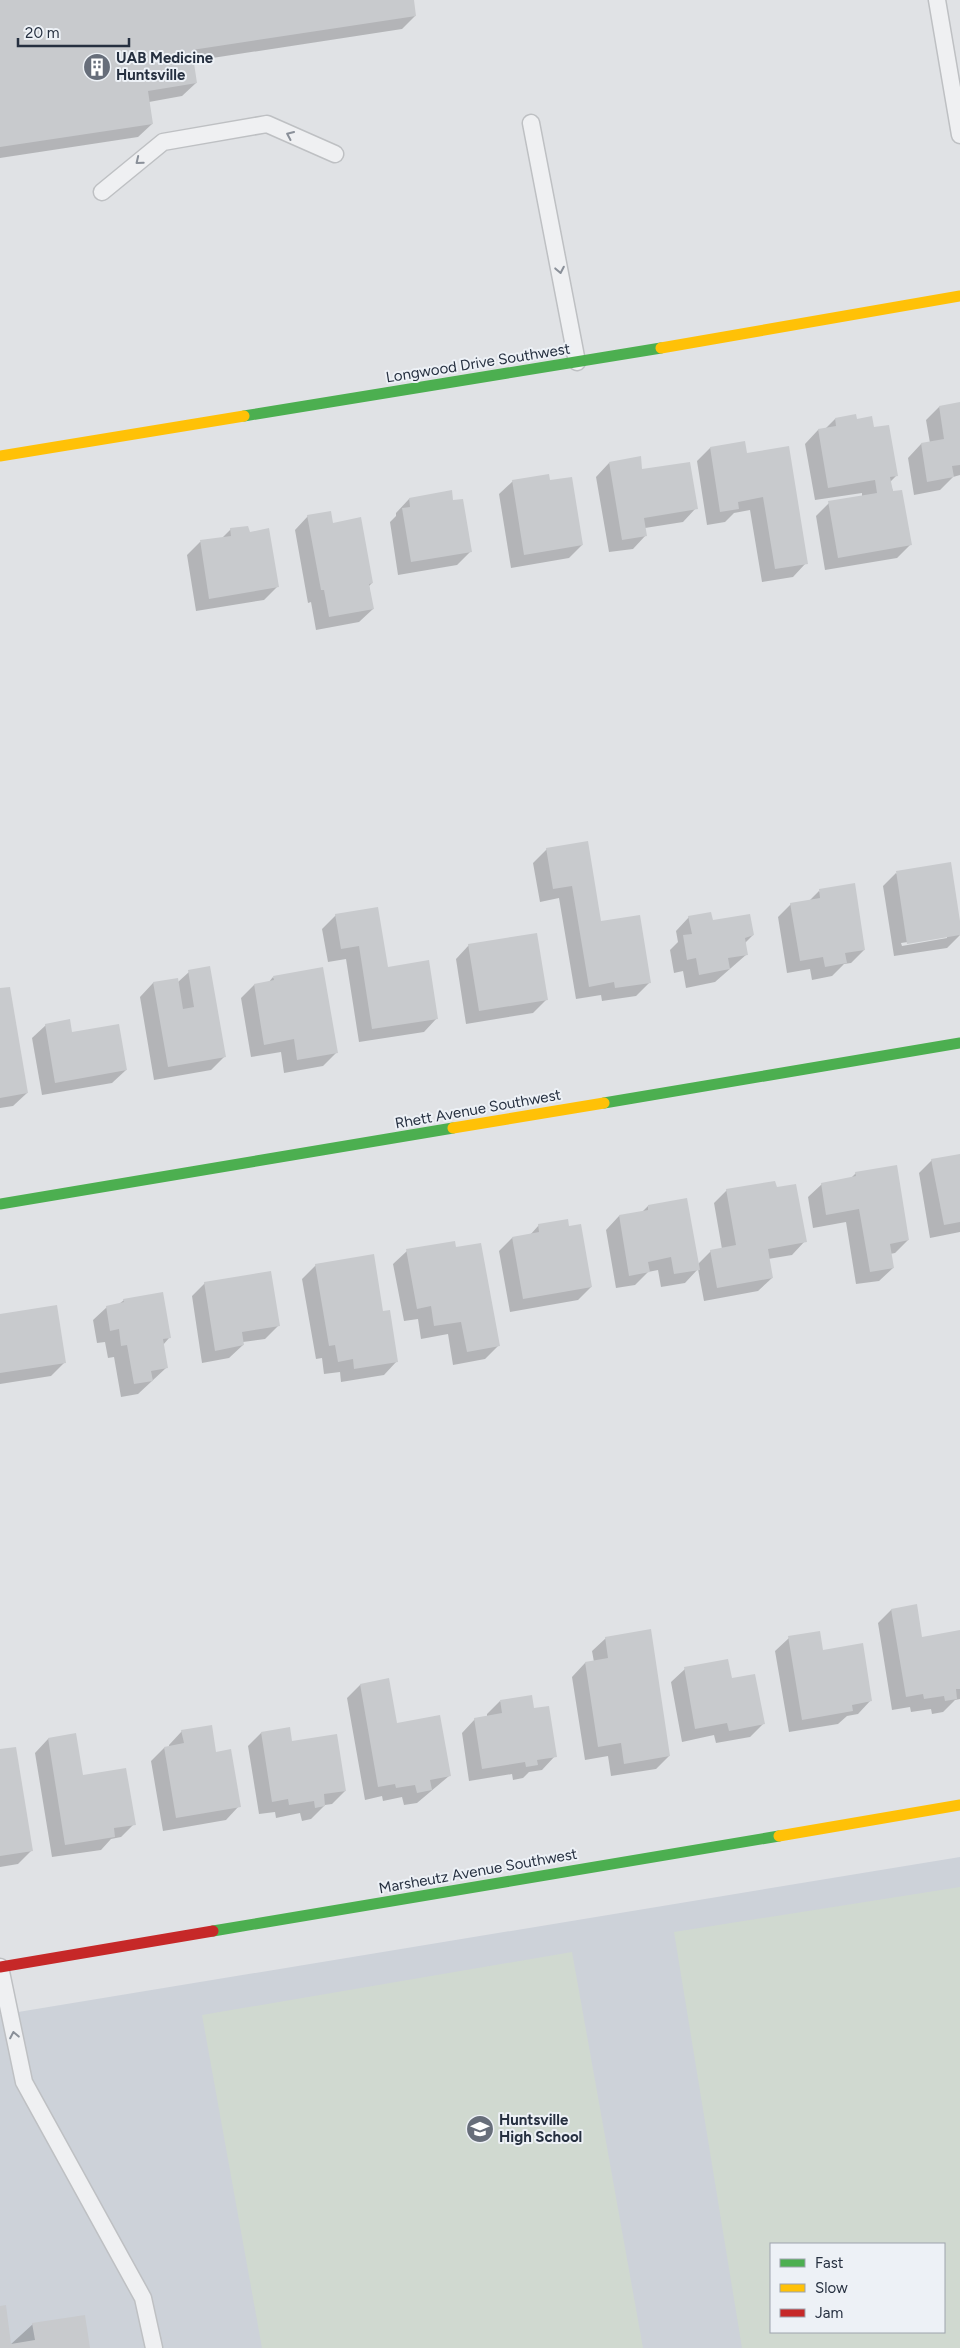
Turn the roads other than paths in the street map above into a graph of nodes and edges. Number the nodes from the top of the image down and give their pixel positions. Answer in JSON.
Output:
{"nodes":[{"id":1,"x":937,"y":0,"type":"edge"},
{"id":2,"x":531,"y":123,"type":"dead end"},
{"id":3,"x":960,"y":135,"type":"edge"},
{"id":4,"x":335,"y":154,"type":"dead end"},
{"id":5,"x":102,"y":192,"type":"dead end"},
{"id":6,"x":960,"y":296,"type":"edge"},
{"id":7,"x":577,"y":362,"type":"junction"},
{"id":8,"x":0,"y":456,"type":"edge"},
{"id":9,"x":960,"y":1043,"type":"edge"},
{"id":10,"x":0,"y":1204,"type":"edge"},
{"id":11,"x":960,"y":1806,"type":"edge"},
{"id":12,"x":0,"y":1967,"type":"edge"},
{"id":13,"x":154,"y":2348,"type":"edge"}],
"edges":[{"from":1,"to":3,"type":"lane"},
{"from":2,"to":7,"type":"lane","one_way":true},
{"from":4,"to":5,"type":"lane","one_way":true},
{"from":6,"to":7,"type":"street","name":"Longwood Drive Southwest"},
{"from":7,"to":8,"type":"street","name":"Longwood Drive Southwest"},
{"from":9,"to":10,"type":"street","name":"Rhett Avenue Southwest"},
{"from":11,"to":12,"type":"street","name":"Marsheutz Avenue Southwest"},
{"from":13,"to":12,"type":"lane","one_way":true}]}
